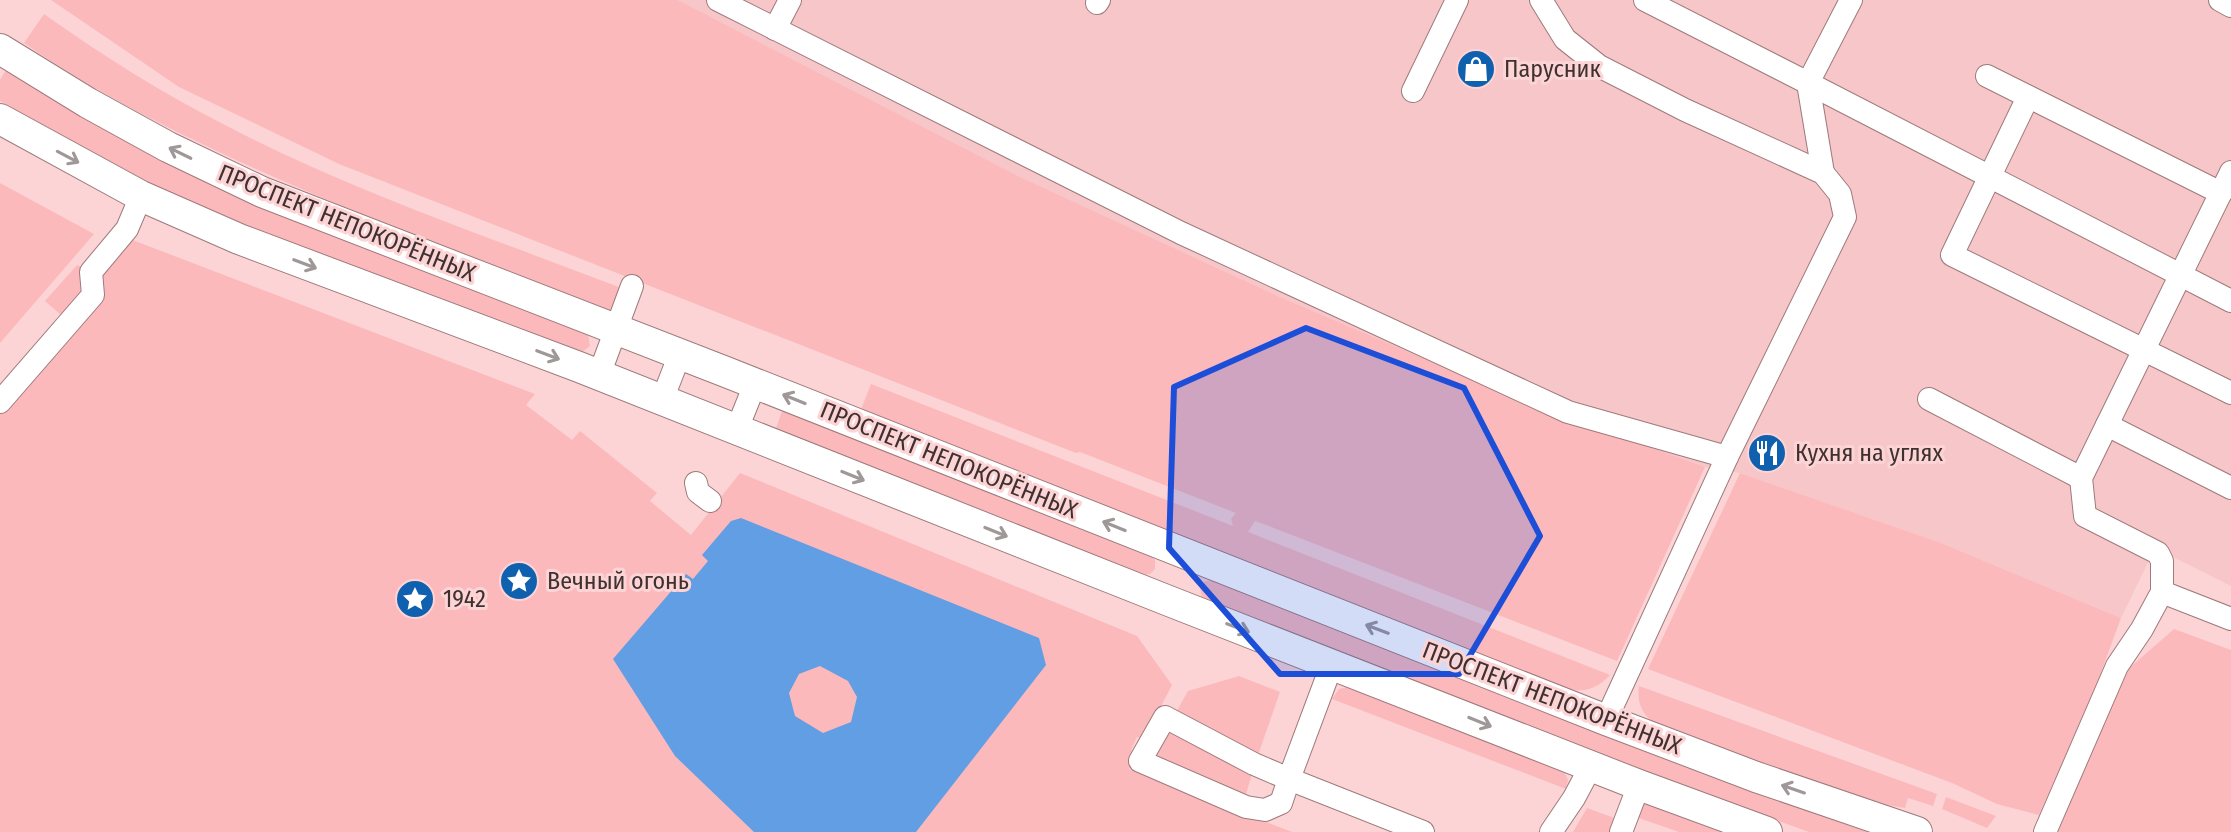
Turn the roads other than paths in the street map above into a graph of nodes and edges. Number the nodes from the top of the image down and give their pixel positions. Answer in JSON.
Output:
{"nodes":[{"id":1,"x":718,"y":0,"type":"edge"},
{"id":2,"x":790,"y":0,"type":"edge"},
{"id":3,"x":1457,"y":0,"type":"edge"},
{"id":4,"x":1541,"y":0,"type":"edge"},
{"id":5,"x":1645,"y":0,"type":"edge"},
{"id":6,"x":1851,"y":0,"type":"edge"},
{"id":7,"x":2220,"y":0,"type":"edge"},
{"id":8,"x":2231,"y":6,"type":"edge"},
{"id":9,"x":775,"y":29,"type":"junction"},
{"id":10,"x":0,"y":49,"type":"edge"},
{"id":11,"x":1987,"y":76,"type":"dead end"},
{"id":12,"x":1808,"y":83,"type":"junction"},
{"id":13,"x":1413,"y":91,"type":"dead end"},
{"id":14,"x":2028,"y":97,"type":"junction"},
{"id":15,"x":0,"y":119,"type":"edge"},
{"id":16,"x":2231,"y":172,"type":"edge"},
{"id":17,"x":1823,"y":173,"type":"junction"},
{"id":18,"x":1990,"y":176,"type":"junction"},
{"id":19,"x":141,"y":196,"type":"junction"},
{"id":20,"x":2221,"y":208,"type":"edge"},
{"id":21,"x":2181,"y":275,"type":"junction"},
{"id":22,"x":632,"y":286,"type":"dead end"},
{"id":23,"x":2231,"y":301,"type":"edge"},
{"id":24,"x":616,"y":330,"type":"junction"},
{"id":25,"x":2144,"y":350,"type":"junction"},
{"id":26,"x":680,"y":354,"type":"junction"},
{"id":27,"x":599,"y":375,"type":"junction"},
{"id":28,"x":755,"y":384,"type":"junction"},
{"id":29,"x":2231,"y":393,"type":"edge"},
{"id":30,"x":1929,"y":399,"type":"dead end"},
{"id":31,"x":662,"y":400,"type":"junction"},
{"id":32,"x":0,"y":402,"type":"edge"},
{"id":33,"x":2107,"y":425,"type":"junction"},
{"id":34,"x":737,"y":429,"type":"junction"},
{"id":35,"x":1723,"y":466,"type":"junction"},
{"id":36,"x":2081,"y":478,"type":"junction"},
{"id":37,"x":2231,"y":488,"type":"edge"},
{"id":38,"x":1186,"y":554,"type":"junction"},
{"id":39,"x":2162,"y":592,"type":"junction"},
{"id":40,"x":1169,"y":601,"type":"junction"},
{"id":41,"x":2231,"y":619,"type":"edge"},
{"id":42,"x":1332,"y":664,"type":"junction"},
{"id":43,"x":1606,"y":720,"type":"junction"},
{"id":44,"x":1591,"y":766,"type":"junction"},
{"id":45,"x":1289,"y":779,"type":"junction"},
{"id":46,"x":1639,"y":785,"type":"junction"},
{"id":47,"x":1423,"y":832,"type":"edge"},
{"id":48,"x":1551,"y":832,"type":"edge"},
{"id":49,"x":1621,"y":832,"type":"edge"},
{"id":50,"x":1767,"y":832,"type":"edge"},
{"id":51,"x":1917,"y":832,"type":"edge"},
{"id":52,"x":2045,"y":832,"type":"edge"}],
"edges":[{"from":1,"to":9,"type":"street"},
{"from":2,"to":9,"type":"street"},
{"from":3,"to":13,"type":"street"},
{"from":4,"to":17,"type":"street"},
{"from":5,"to":12,"type":"street"},
{"from":6,"to":12,"type":"street"},
{"from":7,"to":8,"type":"street"},
{"from":9,"to":35,"type":"street"},
{"from":24,"to":10,"type":"main road","name":"ПРОСПЕКТ НЕПОКОРЁННЫХ","one_way":true},
{"from":11,"to":14,"type":"street"},
{"from":12,"to":17,"type":"street"},
{"from":12,"to":18,"type":"street"},
{"from":14,"to":18,"type":"street"},
{"from":14,"to":20,"type":"street"},
{"from":15,"to":19,"type":"main road","name":"ПРОСПЕКТ НЕПОКОРЁННЫХ","one_way":true},
{"from":16,"to":20,"type":"street"},
{"from":17,"to":35,"type":"street"},
{"from":18,"to":21,"type":"street"},
{"from":18,"to":25,"type":"street"},
{"from":19,"to":27,"type":"main road","name":"ПРОСПЕКТ НЕПОКОРЁННЫХ","one_way":true},
{"from":19,"to":32,"type":"street"},
{"from":20,"to":21,"type":"street"},
{"from":21,"to":23,"type":"street"},
{"from":21,"to":25,"type":"street"},
{"from":22,"to":24,"type":"street"},
{"from":24,"to":26,"type":"main road","name":"ПРОСПЕКТ НЕПОКОРЁННЫХ"},
{"from":24,"to":27,"type":"street"},
{"from":25,"to":29,"type":"street"},
{"from":25,"to":33,"type":"street"},
{"from":26,"to":28,"type":"main road","name":"ПРОСПЕКТ НЕПОКОРЁННЫХ"},
{"from":26,"to":31,"type":"street"},
{"from":27,"to":31,"type":"main road","name":"ПРОСПЕКТ НЕПОКОРЁННЫХ"},
{"from":28,"to":34,"type":"street"},
{"from":38,"to":28,"type":"main road","name":"ПРОСПЕКТ НЕПОКОРЁННЫХ","one_way":true},
{"from":30,"to":36,"type":"street"},
{"from":31,"to":34,"type":"main road","name":"ПРОСПЕКТ НЕПОКОРЁННЫХ"},
{"from":33,"to":36,"type":"street"},
{"from":33,"to":37,"type":"street"},
{"from":34,"to":40,"type":"main road","name":"ПРОСПЕКТ НЕПОКОРЁННЫХ","one_way":true},
{"from":35,"to":43,"type":"street"},
{"from":36,"to":39,"type":"street"},
{"from":38,"to":40,"type":"main road"},
{"from":43,"to":38,"type":"main road","name":"ПРОСПЕКТ НЕПОКОРЁННЫХ","one_way":true},
{"from":39,"to":41,"type":"street"},
{"from":39,"to":52,"type":"street"},
{"from":40,"to":42,"type":"main road","name":"ПРОСПЕКТ НЕПОКОРЁННЫХ","one_way":true},
{"from":42,"to":44,"type":"main road","name":"ПРОСПЕКТ НЕПОКОРЁННЫХ","one_way":true},
{"from":42,"to":45,"type":"street"},
{"from":51,"to":43,"type":"main road","name":"ПРОСПЕКТ НЕПОКОРЁННЫХ","one_way":true},
{"from":44,"to":46,"type":"main road","name":"ПРОСПЕКТ НЕПОКОРЁННЫХ"},
{"from":44,"to":48,"type":"street"},
{"from":45,"to":45,"type":"street"},
{"from":45,"to":47,"type":"street"},
{"from":46,"to":49,"type":"street"},
{"from":46,"to":50,"type":"main road","name":"ПРОСПЕКТ НЕПОКОРЁННЫХ"}]}
